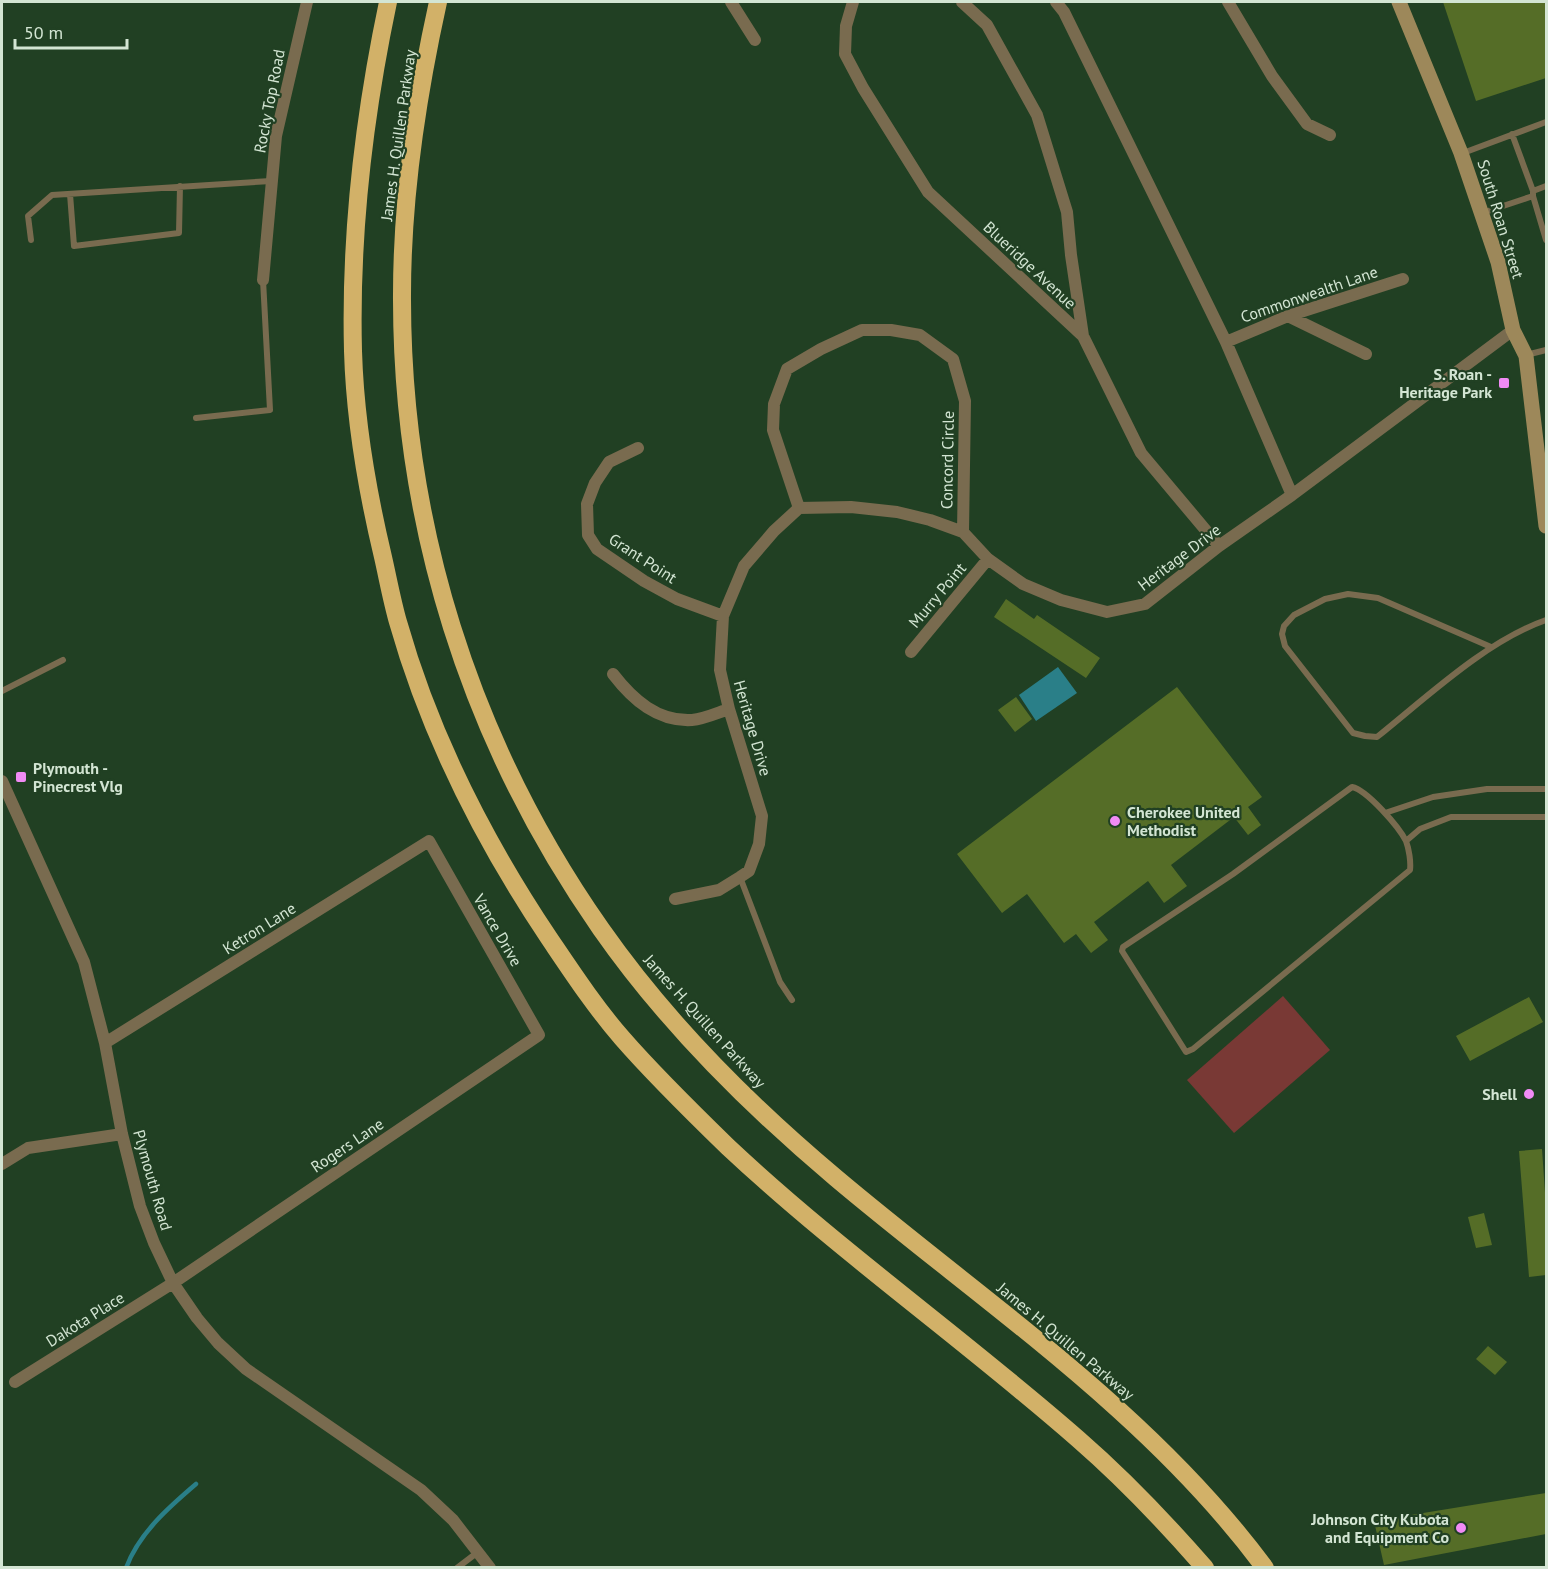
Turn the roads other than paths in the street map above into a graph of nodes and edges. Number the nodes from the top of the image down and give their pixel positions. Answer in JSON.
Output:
{"nodes":[{"id":1,"x":307,"y":2,"type":"edge"},
{"id":2,"x":388,"y":2,"type":"edge"},
{"id":3,"x":438,"y":2,"type":"edge"},
{"id":4,"x":731,"y":2,"type":"edge"},
{"id":5,"x":854,"y":2,"type":"edge"},
{"id":6,"x":962,"y":2,"type":"edge"},
{"id":7,"x":1056,"y":2,"type":"edge"},
{"id":8,"x":1228,"y":2,"type":"edge"},
{"id":9,"x":1399,"y":2,"type":"edge"},
{"id":10,"x":755,"y":40,"type":"dead end"},
{"id":11,"x":1546,"y":122,"type":"edge"},
{"id":12,"x":1512,"y":134,"type":"junction"},
{"id":13,"x":1330,"y":135,"type":"dead end"},
{"id":14,"x":1461,"y":153,"type":"junction"},
{"id":15,"x":272,"y":181,"type":"junction"},
{"id":16,"x":180,"y":186,"type":"junction"},
{"id":17,"x":1546,"y":186,"type":"edge"},
{"id":18,"x":70,"y":194,"type":"junction"},
{"id":19,"x":1533,"y":194,"type":"junction"},
{"id":20,"x":1480,"y":214,"type":"junction"},
{"id":21,"x":31,"y":240,"type":"dead end"},
{"id":22,"x":1546,"y":240,"type":"edge"},
{"id":23,"x":1403,"y":279,"type":"dead end"},
{"id":24,"x":263,"y":280,"type":"joint"},
{"id":25,"x":1288,"y":316,"type":"junction"},
{"id":26,"x":1513,"y":330,"type":"junction"},
{"id":27,"x":1083,"y":336,"type":"junction"},
{"id":28,"x":1226,"y":342,"type":"junction"},
{"id":29,"x":1546,"y":350,"type":"edge"},
{"id":30,"x":1366,"y":354,"type":"dead end"},
{"id":31,"x":1526,"y":356,"type":"junction"},
{"id":32,"x":196,"y":418,"type":"dead end"},
{"id":33,"x":638,"y":448,"type":"dead end"},
{"id":34,"x":1292,"y":495,"type":"junction"},
{"id":35,"x":799,"y":508,"type":"junction"},
{"id":36,"x":1546,"y":526,"type":"edge"},
{"id":37,"x":963,"y":532,"type":"junction"},
{"id":38,"x":1219,"y":546,"type":"junction"},
{"id":39,"x":988,"y":559,"type":"junction"},
{"id":40,"x":723,"y":616,"type":"junction"},
{"id":41,"x":1546,"y":620,"type":"edge"},
{"id":42,"x":1491,"y":647,"type":"junction"},
{"id":43,"x":911,"y":652,"type":"dead end"},
{"id":44,"x":63,"y":660,"type":"dead end"},
{"id":45,"x":614,"y":674,"type":"dead end"},
{"id":46,"x":2,"y":691,"type":"edge"},
{"id":47,"x":729,"y":709,"type":"junction"},
{"id":48,"x":2,"y":782,"type":"edge"},
{"id":49,"x":1546,"y":789,"type":"edge"},
{"id":50,"x":1385,"y":813,"type":"junction"},
{"id":51,"x":1546,"y":817,"type":"edge"},
{"id":52,"x":429,"y":841,"type":"joint"},
{"id":53,"x":1406,"y":841,"type":"junction"},
{"id":54,"x":740,"y":877,"type":"junction"},
{"id":55,"x":675,"y":899,"type":"dead end"},
{"id":56,"x":792,"y":1000,"type":"dead end"},
{"id":57,"x":539,"y":1035,"type":"joint"},
{"id":58,"x":105,"y":1043,"type":"junction"},
{"id":59,"x":122,"y":1134,"type":"junction"},
{"id":60,"x":2,"y":1164,"type":"edge"},
{"id":61,"x":173,"y":1284,"type":"junction"},
{"id":62,"x":15,"y":1382,"type":"dead end"},
{"id":63,"x":478,"y":1552,"type":"junction"},
{"id":64,"x":457,"y":1568,"type":"edge"},
{"id":65,"x":490,"y":1568,"type":"edge"},
{"id":66,"x":1205,"y":1568,"type":"edge"},
{"id":67,"x":1265,"y":1568,"type":"edge"}],
"edges":[{"from":1,"to":15,"type":"street","name":"Rocky Top Road"},
{"from":2,"to":66,"type":"highway","name":"James H. Quillen Parkway"},
{"from":3,"to":67,"type":"highway","name":"James H. Quillen Parkway"},
{"from":4,"to":10,"type":"street"},
{"from":5,"to":27,"type":"street","name":"Blueridge Avenue"},
{"from":6,"to":27,"type":"street"},
{"from":7,"to":28,"type":"street"},
{"from":8,"to":13,"type":"street"},
{"from":9,"to":14,"type":"main road","name":"South Roan Street"},
{"from":11,"to":12,"type":"lane"},
{"from":12,"to":14,"type":"lane"},
{"from":12,"to":19,"type":"lane"},
{"from":14,"to":20,"type":"main road","name":"South Roan Street"},
{"from":15,"to":16,"type":"lane"},
{"from":15,"to":24,"type":"street","name":"Rocky Top Road"},
{"from":16,"to":18,"type":"lane"},
{"from":16,"to":18,"type":"lane"},
{"from":17,"to":19,"type":"lane"},
{"from":18,"to":21,"type":"lane"},
{"from":19,"to":20,"type":"lane"},
{"from":19,"to":22,"type":"lane"},
{"from":20,"to":26,"type":"main road","name":"South Roan Street"},
{"from":23,"to":25,"type":"street","name":"Commonwealth Lane"},
{"from":24,"to":32,"type":"lane"},
{"from":25,"to":28,"type":"street","name":"Commonwealth Lane"},
{"from":25,"to":30,"type":"street"},
{"from":26,"to":31,"type":"main road","name":"South Roan Street"},
{"from":26,"to":34,"type":"street","name":"Heritage Drive"},
{"from":27,"to":38,"type":"street","name":"Blueridge Avenue"},
{"from":28,"to":34,"type":"street"},
{"from":29,"to":31,"type":"lane"},
{"from":31,"to":36,"type":"main road","name":"South Roan Street"},
{"from":33,"to":40,"type":"street","name":"Grant Point"},
{"from":34,"to":38,"type":"street","name":"Heritage Drive"},
{"from":35,"to":37,"type":"street","name":"Heritage Drive"},
{"from":35,"to":37,"type":"street","name":"Concord Circle"},
{"from":35,"to":40,"type":"street","name":"Heritage Drive"},
{"from":37,"to":39,"type":"street","name":"Heritage Drive"},
{"from":38,"to":39,"type":"street","name":"Heritage Drive"},
{"from":39,"to":43,"type":"street","name":"Murry Point"},
{"from":40,"to":47,"type":"street","name":"Heritage Drive"},
{"from":41,"to":42,"type":"lane"},
{"from":42,"to":42,"type":"lane"},
{"from":44,"to":46,"type":"lane"},
{"from":45,"to":47,"type":"street"},
{"from":47,"to":54,"type":"street","name":"Heritage Drive"},
{"from":48,"to":58,"type":"street","name":"Plymouth Road"},
{"from":49,"to":50,"type":"lane"},
{"from":50,"to":53,"type":"lane"},
{"from":50,"to":53,"type":"lane"},
{"from":51,"to":53,"type":"lane"},
{"from":52,"to":57,"type":"street","name":"Vance Drive"},
{"from":52,"to":58,"type":"street","name":"Ketron Lane"},
{"from":54,"to":55,"type":"street","name":"Heritage Drive"},
{"from":54,"to":56,"type":"lane"},
{"from":57,"to":61,"type":"street","name":"Rogers Lane"},
{"from":58,"to":59,"type":"street","name":"Plymouth Road"},
{"from":59,"to":60,"type":"street"},
{"from":59,"to":61,"type":"street","name":"Plymouth Road"},
{"from":61,"to":62,"type":"street","name":"Dakota Place"},
{"from":61,"to":63,"type":"street","name":"Plymouth Road"},
{"from":63,"to":64,"type":"lane"},
{"from":63,"to":65,"type":"street","name":"Plymouth Road"}]}
